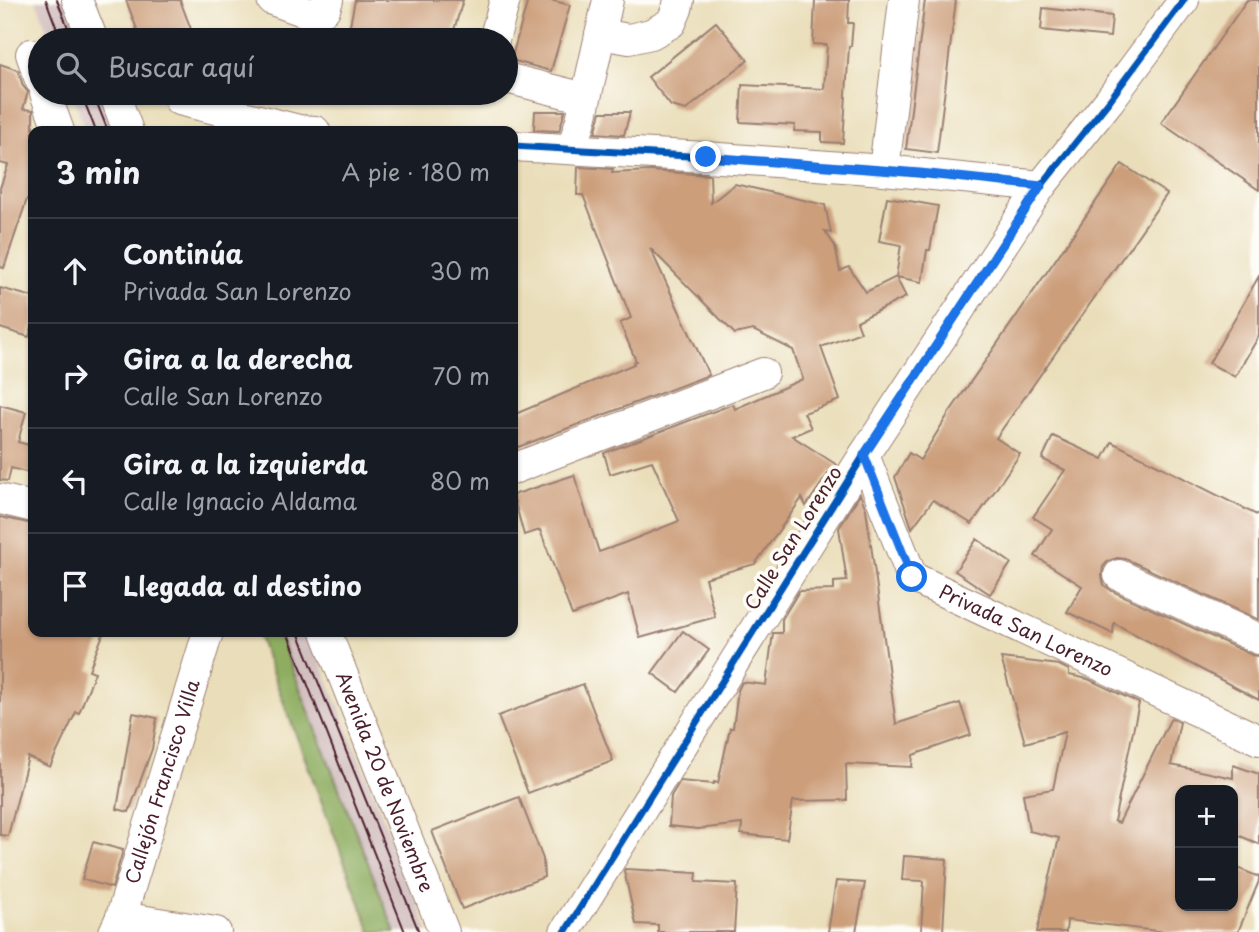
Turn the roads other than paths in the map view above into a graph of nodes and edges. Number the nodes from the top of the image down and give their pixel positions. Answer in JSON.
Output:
{"nodes":[{"id":1,"x":77,"y":0,"type":"edge"},
{"id":2,"x":272,"y":0,"type":"edge"},
{"id":3,"x":328,"y":0,"type":"edge"},
{"id":4,"x":505,"y":0,"type":"edge"},
{"id":5,"x":608,"y":0,"type":"edge"},
{"id":6,"x":679,"y":0,"type":"edge"},
{"id":7,"x":904,"y":0,"type":"edge"},
{"id":8,"x":1184,"y":0,"type":"edge"},
{"id":9,"x":88,"y":28,"type":"edge"},
{"id":10,"x":497,"y":28,"type":"edge"},
{"id":11,"x":600,"y":34,"type":"junction"},
{"id":12,"x":518,"y":81,"type":"edge"},
{"id":13,"x":585,"y":98,"type":"junction"},
{"id":14,"x":49,"y":105,"type":"edge"},
{"id":15,"x":118,"y":105,"type":"edge"},
{"id":16,"x":199,"y":105,"type":"edge"},
{"id":17,"x":57,"y":126,"type":"edge"},
{"id":18,"x":126,"y":126,"type":"edge"},
{"id":19,"x":284,"y":126,"type":"edge"},
{"id":20,"x":518,"y":146,"type":"edge"},
{"id":21,"x":572,"y":149,"type":"junction"},
{"id":22,"x":884,"y":170,"type":"junction"},
{"id":23,"x":1041,"y":186,"type":"junction"},
{"id":24,"x":763,"y":373,"type":"dead end"},
{"id":25,"x":864,"y":455,"type":"junction"},
{"id":26,"x":518,"y":467,"type":"edge"},
{"id":27,"x":0,"y":499,"type":"edge"},
{"id":28,"x":28,"y":506,"type":"edge"},
{"id":29,"x":1119,"y":575,"type":"dead end"},
{"id":30,"x":206,"y":637,"type":"edge"},
{"id":31,"x":328,"y":637,"type":"edge"},
{"id":32,"x":1259,"y":639,"type":"edge"},
{"id":33,"x":1259,"y":740,"type":"edge"},
{"id":34,"x":118,"y":924,"type":"edge"},
{"id":35,"x":216,"y":932,"type":"edge"},
{"id":36,"x":444,"y":932,"type":"edge"},
{"id":37,"x":565,"y":932,"type":"edge"}],
"edges":[{"from":1,"to":9,"type":"street"},
{"from":2,"to":3,"type":"street"},
{"from":4,"to":10,"type":"street"},
{"from":5,"to":11,"type":"street"},
{"from":6,"to":11,"type":"street"},
{"from":7,"to":22,"type":"street"},
{"from":8,"to":23,"type":"street","name":"Calle San Lorenzo"},
{"from":11,"to":13,"type":"street"},
{"from":12,"to":13,"type":"street"},
{"from":13,"to":21,"type":"street"},
{"from":14,"to":17,"type":"street"},
{"from":15,"to":18,"type":"street"},
{"from":16,"to":19,"type":"street"},
{"from":20,"to":21,"type":"street"},
{"from":21,"to":22,"type":"street"},
{"from":22,"to":23,"type":"street"},
{"from":23,"to":25,"type":"street","name":"Calle San Lorenzo"},
{"from":24,"to":26,"type":"street"},
{"from":25,"to":33,"type":"street","name":"Privada San Lorenzo"},
{"from":25,"to":37,"type":"street","name":"Calle San Lorenzo"},
{"from":27,"to":28,"type":"street"},
{"from":29,"to":32,"type":"street"},
{"from":30,"to":34,"type":"street","name":"Callejón Francisco Villa"},
{"from":31,"to":36,"type":"street","name":"Avenida 20 de Noviembre"},
{"from":34,"to":35,"type":"street"}]}
